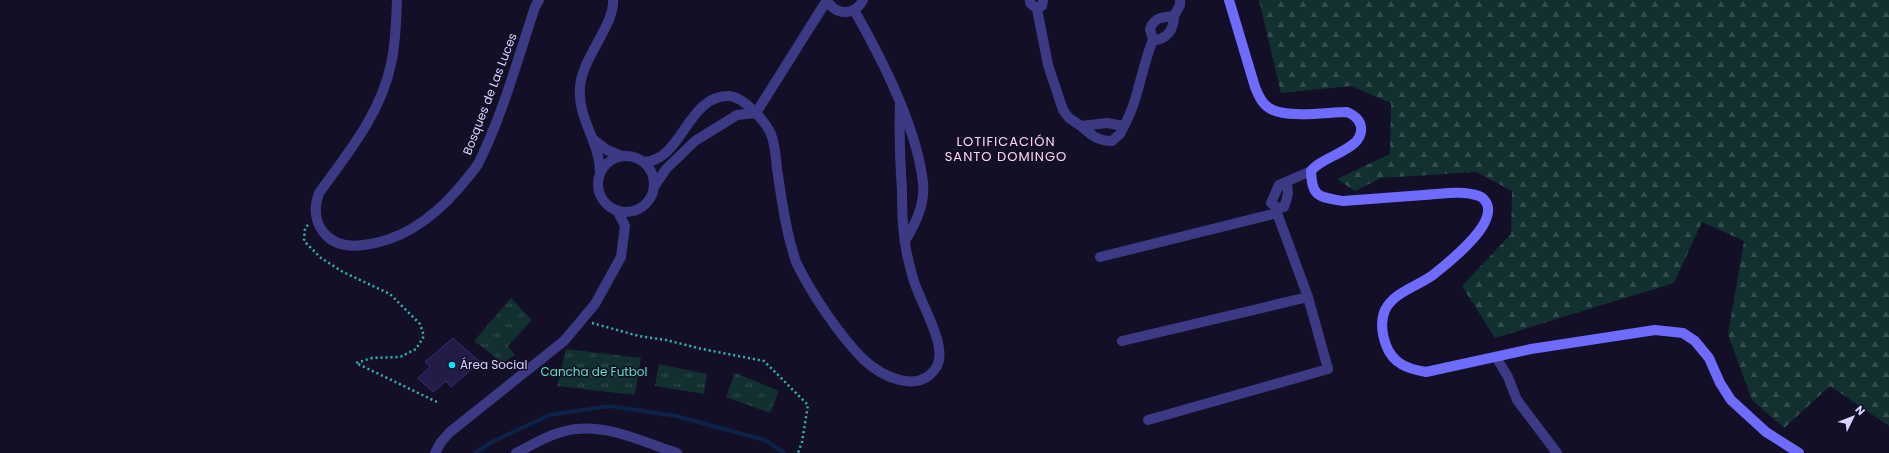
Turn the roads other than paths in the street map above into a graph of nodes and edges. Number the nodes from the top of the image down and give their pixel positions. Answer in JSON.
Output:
{"nodes":[{"id":1,"x":397,"y":0,"type":"edge"},
{"id":2,"x":539,"y":0,"type":"edge"},
{"id":3,"x":613,"y":0,"type":"edge"},
{"id":4,"x":827,"y":0,"type":"edge"},
{"id":5,"x":863,"y":0,"type":"edge"},
{"id":6,"x":1030,"y":0,"type":"edge"},
{"id":7,"x":1043,"y":0,"type":"edge"},
{"id":8,"x":1180,"y":0,"type":"edge"},
{"id":9,"x":1229,"y":0,"type":"edge"},
{"id":10,"x":1036,"y":9,"type":"junction"},
{"id":11,"x":854,"y":10,"type":"junction"},
{"id":12,"x":1174,"y":16,"type":"junction"},
{"id":13,"x":1153,"y":40,"type":"junction"},
{"id":14,"x":900,"y":104,"type":"junction"},
{"id":15,"x":756,"y":113,"type":"junction"},
{"id":16,"x":1081,"y":126,"type":"junction"},
{"id":17,"x":1124,"y":126,"type":"junction"},
{"id":18,"x":592,"y":137,"type":"junction"},
{"id":19,"x":622,"y":156,"type":"junction"},
{"id":20,"x":644,"y":162,"type":"junction"},
{"id":21,"x":1311,"y":171,"type":"junction"},
{"id":22,"x":600,"y":172,"type":"junction"},
{"id":23,"x":654,"y":187,"type":"junction"},
{"id":24,"x":639,"y":209,"type":"junction"},
{"id":25,"x":617,"y":210,"type":"junction"},
{"id":26,"x":1278,"y":211,"type":"junction"},
{"id":27,"x":625,"y":232,"type":"junction"},
{"id":28,"x":905,"y":241,"type":"junction"},
{"id":29,"x":1100,"y":257,"type":"dead end"},
{"id":30,"x":1308,"y":297,"type":"junction"},
{"id":31,"x":1122,"y":341,"type":"dead end"},
{"id":32,"x":1496,"y":357,"type":"junction"},
{"id":33,"x":1148,"y":420,"type":"dead end"},
{"id":34,"x":435,"y":453,"type":"edge"},
{"id":35,"x":516,"y":453,"type":"edge"},
{"id":36,"x":678,"y":453,"type":"edge"},
{"id":37,"x":1557,"y":453,"type":"edge"},
{"id":38,"x":1799,"y":453,"type":"edge"}],
"edges":[{"from":1,"to":2,"type":"street","name":"Bosques de Las Luces"},
{"from":3,"to":18,"type":"street"},
{"from":4,"to":11,"type":"street"},
{"from":4,"to":15,"type":"street"},
{"from":5,"to":11,"type":"street"},
{"from":6,"to":10,"type":"street"},
{"from":7,"to":10,"type":"street"},
{"from":8,"to":12,"type":"street"},
{"from":9,"to":21,"type":"main road"},
{"from":10,"to":16,"type":"street"},
{"from":11,"to":14,"type":"street"},
{"from":12,"to":13,"type":"street"},
{"from":12,"to":13,"type":"street"},
{"from":13,"to":17,"type":"street"},
{"from":14,"to":28,"type":"street"},
{"from":14,"to":28,"type":"street"},
{"from":15,"to":20,"type":"street"},
{"from":15,"to":23,"type":"street"},
{"from":15,"to":28,"type":"street"},
{"from":16,"to":17,"type":"street"},
{"from":16,"to":17,"type":"street"},
{"from":18,"to":19,"type":"street"},
{"from":18,"to":22,"type":"street"},
{"from":19,"to":20,"type":"street"},
{"from":19,"to":22,"type":"street"},
{"from":20,"to":23,"type":"street"},
{"from":21,"to":26,"type":"street"},
{"from":21,"to":32,"type":"main road"},
{"from":22,"to":25,"type":"street"},
{"from":23,"to":24,"type":"street"},
{"from":24,"to":25,"type":"street"},
{"from":24,"to":27,"type":"street"},
{"from":25,"to":27,"type":"street"},
{"from":26,"to":29,"type":"street"},
{"from":26,"to":30,"type":"street"},
{"from":27,"to":34,"type":"street"},
{"from":30,"to":31,"type":"street"},
{"from":30,"to":33,"type":"street"},
{"from":32,"to":37,"type":"street"},
{"from":32,"to":38,"type":"main road"},
{"from":35,"to":36,"type":"street"}]}
